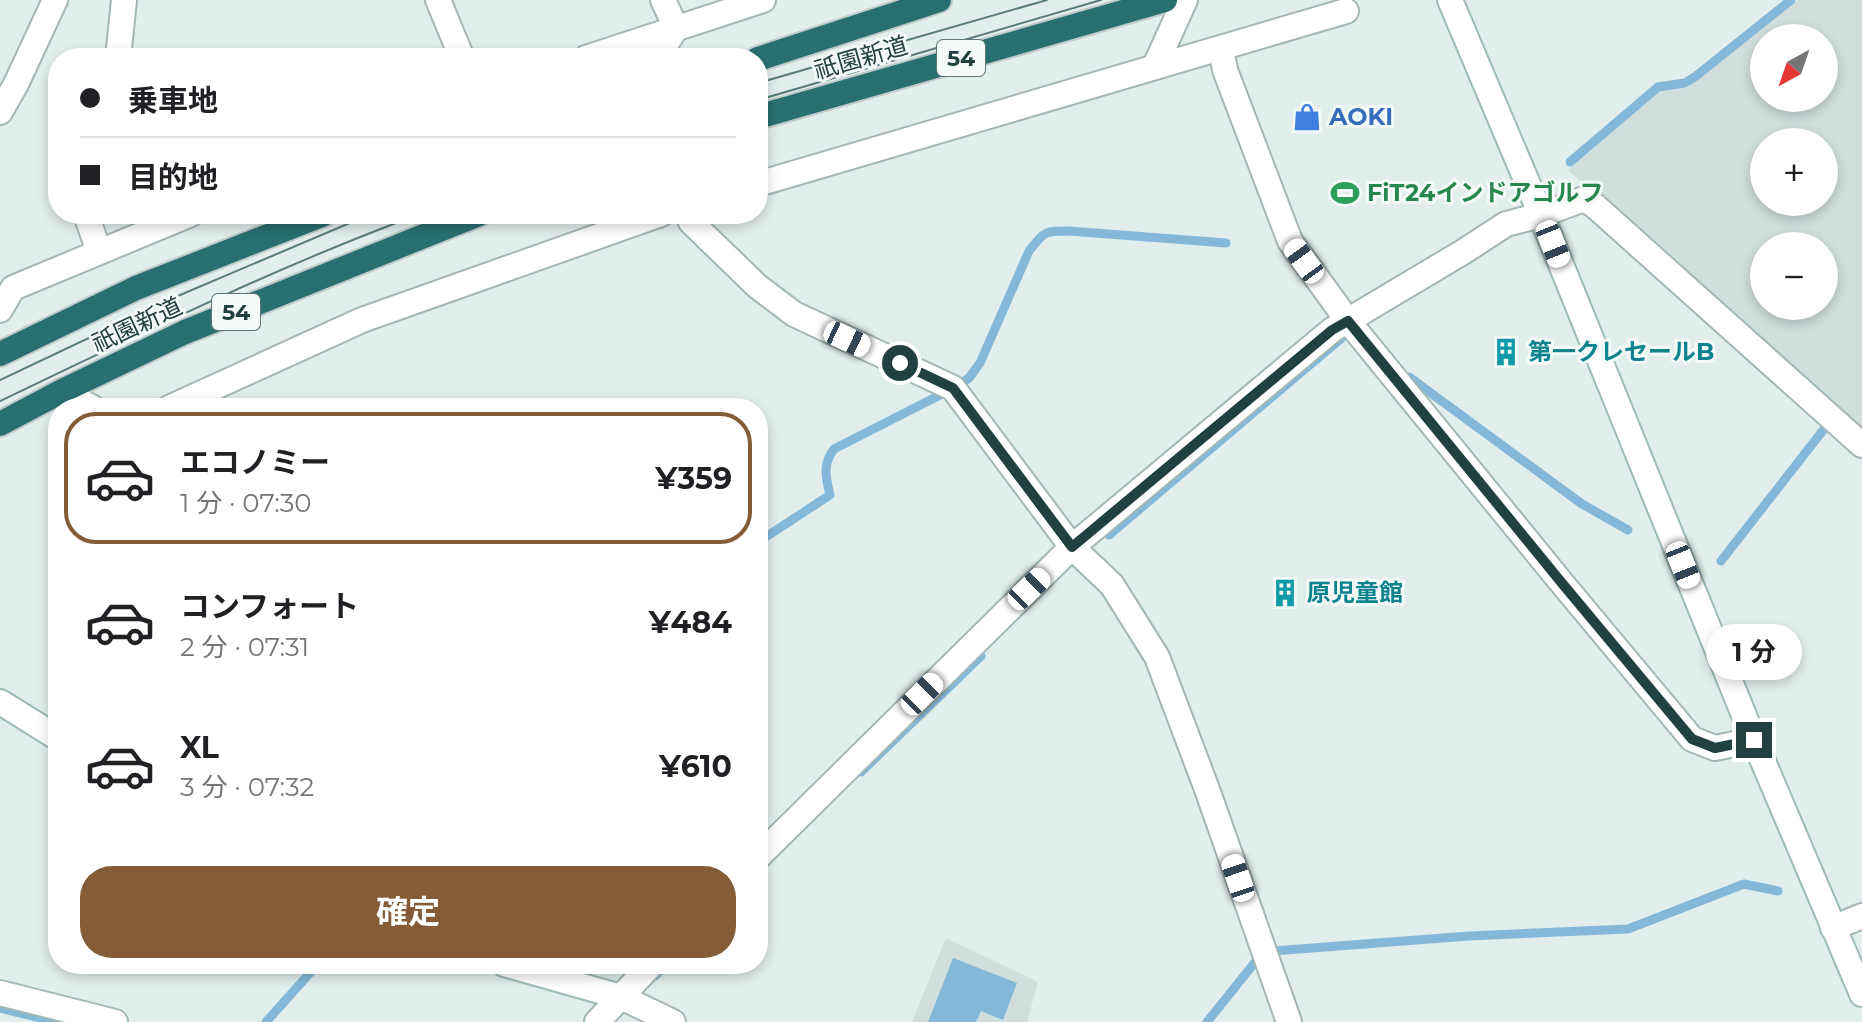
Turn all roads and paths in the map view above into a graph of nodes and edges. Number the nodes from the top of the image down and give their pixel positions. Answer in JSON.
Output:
{"nodes":[{"id":1,"x":55,"y":0,"type":"edge"},
{"id":2,"x":124,"y":0,"type":"edge"},
{"id":3,"x":438,"y":0,"type":"edge"},
{"id":4,"x":663,"y":0,"type":"edge"},
{"id":5,"x":763,"y":0,"type":"edge"},
{"id":6,"x":939,"y":0,"type":"edge"},
{"id":7,"x":1165,"y":0,"type":"edge"},
{"id":8,"x":1185,"y":0,"type":"edge"},
{"id":9,"x":1450,"y":0,"type":"edge"},
{"id":10,"x":1346,"y":11,"type":"dead end"},
{"id":11,"x":676,"y":28,"type":"junction"},
{"id":12,"x":119,"y":48,"type":"edge"},
{"id":13,"x":458,"y":48,"type":"edge"},
{"id":14,"x":616,"y":48,"type":"edge"},
{"id":15,"x":663,"y":48,"type":"edge"},
{"id":16,"x":1221,"y":49,"type":"junction"},
{"id":17,"x":768,"y":56,"type":"edge"},
{"id":18,"x":1155,"y":66,"type":"junction"},
{"id":19,"x":0,"y":112,"type":"edge"},
{"id":20,"x":768,"y":114,"type":"edge"},
{"id":21,"x":768,"y":181,"type":"edge"},
{"id":22,"x":1541,"y":215,"type":"junction"},
{"id":23,"x":89,"y":224,"type":"edge"},
{"id":24,"x":167,"y":224,"type":"edge"},
{"id":25,"x":299,"y":224,"type":"edge"},
{"id":26,"x":454,"y":224,"type":"edge"},
{"id":27,"x":629,"y":224,"type":"edge"},
{"id":28,"x":693,"y":224,"type":"edge"},
{"id":29,"x":99,"y":252,"type":"junction"},
{"id":30,"x":0,"y":310,"type":"edge"},
{"id":31,"x":1348,"y":321,"type":"junction"},
{"id":32,"x":0,"y":354,"type":"edge"},
{"id":33,"x":62,"y":391,"type":"junction"},
{"id":34,"x":48,"y":398,"type":"edge"},
{"id":35,"x":49,"y":398,"type":"edge"},
{"id":36,"x":75,"y":398,"type":"edge"},
{"id":37,"x":191,"y":398,"type":"edge"},
{"id":38,"x":0,"y":424,"type":"edge"},
{"id":39,"x":1862,"y":445,"type":"edge"},
{"id":40,"x":1072,"y":547,"type":"junction"},
{"id":41,"x":0,"y":702,"type":"edge"},
{"id":42,"x":48,"y":732,"type":"edge"},
{"id":43,"x":1754,"y":740,"type":"junction"},
{"id":44,"x":768,"y":847,"type":"edge"},
{"id":45,"x":1862,"y":916,"type":"edge"},
{"id":46,"x":1833,"y":928,"type":"junction"},
{"id":47,"x":539,"y":974,"type":"edge"},
{"id":48,"x":643,"y":974,"type":"edge"},
{"id":49,"x":0,"y":993,"type":"edge"},
{"id":50,"x":1862,"y":994,"type":"edge"},
{"id":51,"x":621,"y":997,"type":"junction"},
{"id":52,"x":115,"y":1022,"type":"edge"},
{"id":53,"x":597,"y":1022,"type":"edge"},
{"id":54,"x":673,"y":1022,"type":"edge"},
{"id":55,"x":1289,"y":1022,"type":"edge"}],
"edges":[{"from":1,"to":19,"type":"street"},
{"from":2,"to":12,"type":"street"},
{"from":3,"to":13,"type":"street"},
{"from":4,"to":11,"type":"street"},
{"from":5,"to":11,"type":"street"},
{"from":6,"to":17,"type":"highway","name":"祇園新道"},
{"from":7,"to":20,"type":"highway","name":"祇園新道","number":"54"},
{"from":8,"to":18,"type":"street"},
{"from":9,"to":22,"type":"street"},
{"from":10,"to":16,"type":"street"},
{"from":11,"to":14,"type":"street"},
{"from":11,"to":15,"type":"street"},
{"from":16,"to":18,"type":"street"},
{"from":16,"to":31,"type":"street"},
{"from":18,"to":21,"type":"street"},
{"from":22,"to":31,"type":"street"},
{"from":22,"to":39,"type":"street"},
{"from":22,"to":43,"type":"street"},
{"from":23,"to":29,"type":"street"},
{"from":24,"to":29,"type":"street"},
{"from":25,"to":32,"type":"highway","name":"祇園新道","number":"54"},
{"from":26,"to":33,"type":"highway","name":"祇園新道","number":"54"},
{"from":27,"to":37,"type":"street"},
{"from":28,"to":40,"type":"street"},
{"from":29,"to":30,"type":"street"},
{"from":31,"to":40,"type":"street"},
{"from":31,"to":43,"type":"street"},
{"from":33,"to":35,"type":"highway","name":"祇園新道","number":"54"},
{"from":33,"to":36,"type":"street"},
{"from":34,"to":38,"type":"highway","name":"祇園新道","number":"54"},
{"from":40,"to":44,"type":"street"},
{"from":40,"to":55,"type":"street"},
{"from":41,"to":42,"type":"street"},
{"from":43,"to":46,"type":"street"},
{"from":45,"to":46,"type":"street"},
{"from":46,"to":50,"type":"street"},
{"from":47,"to":51,"type":"street"},
{"from":48,"to":51,"type":"street"},
{"from":49,"to":52,"type":"street"},
{"from":51,"to":53,"type":"street"},
{"from":51,"to":54,"type":"street"}]}
